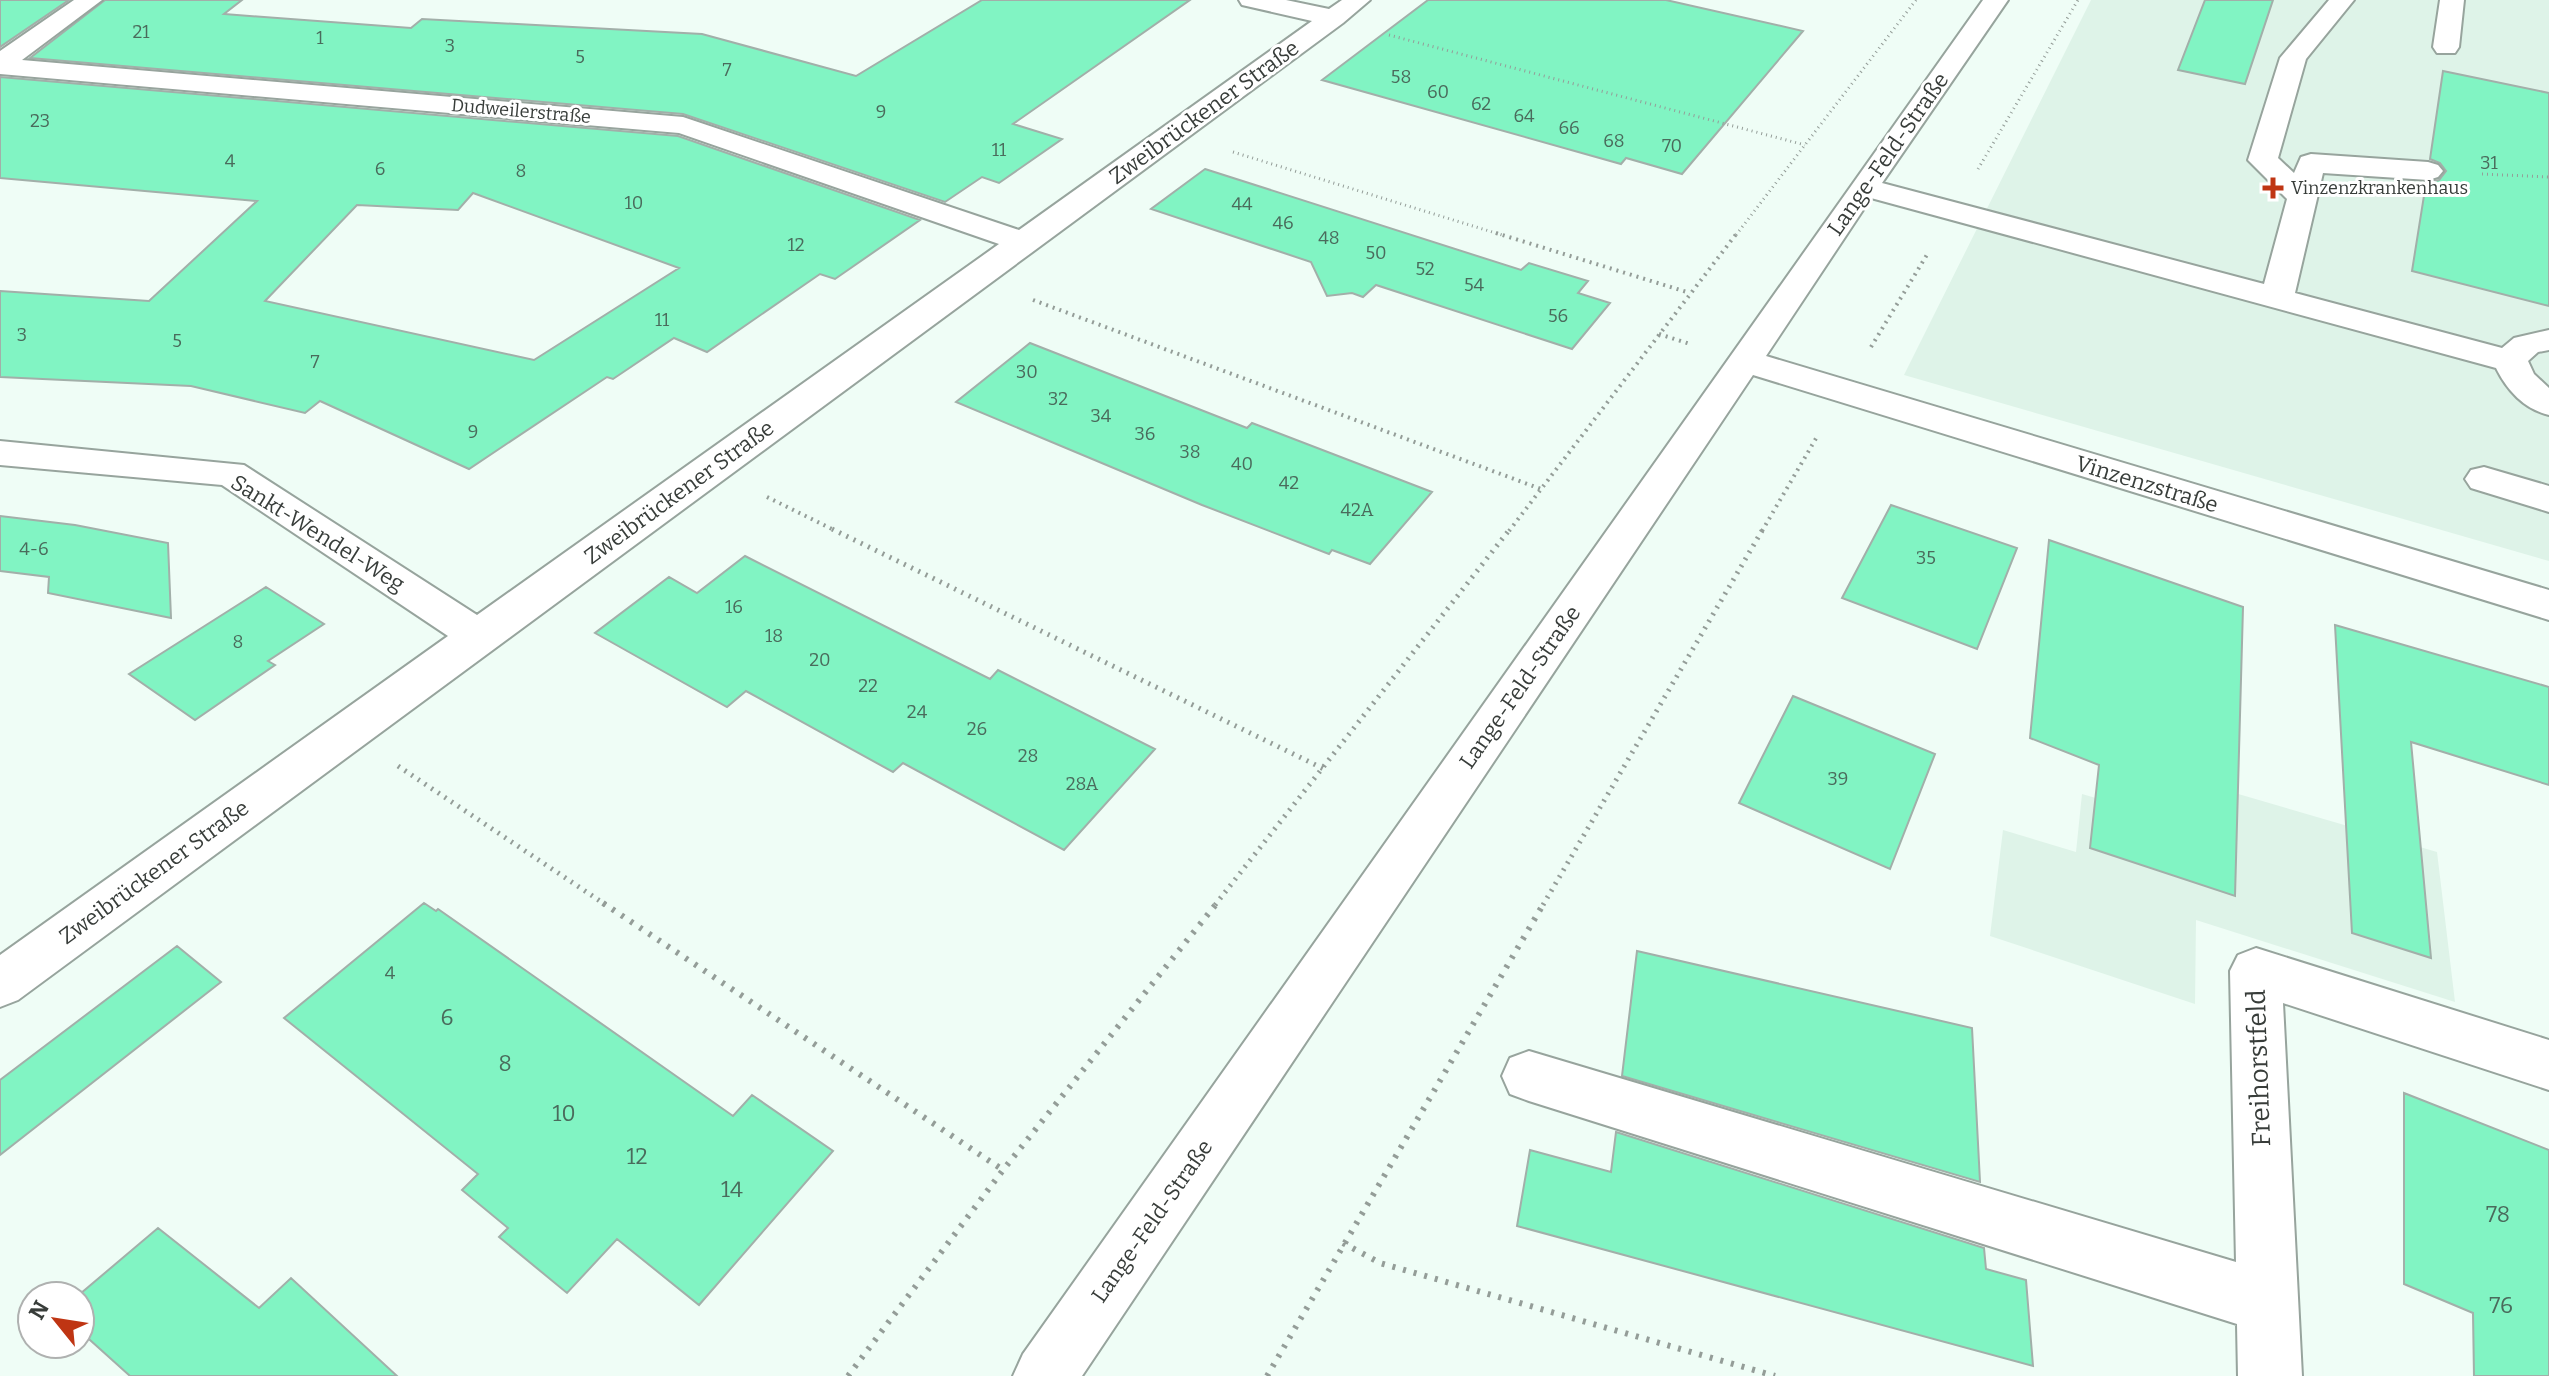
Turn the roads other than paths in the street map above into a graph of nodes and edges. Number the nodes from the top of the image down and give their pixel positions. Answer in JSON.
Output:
{"nodes":[{"id":1,"x":90,"y":0,"type":"edge"},
{"id":2,"x":1251,"y":0,"type":"edge"},
{"id":3,"x":1996,"y":0,"type":"edge"},
{"id":4,"x":2342,"y":0,"type":"edge"},
{"id":5,"x":2452,"y":0,"type":"edge"},
{"id":6,"x":1346,"y":9,"type":"edge"},
{"id":7,"x":2446,"y":47,"type":"dead end"},
{"id":8,"x":0,"y":65,"type":"edge"},
{"id":9,"x":2428,"y":171,"type":"road end"},
{"id":10,"x":1864,"y":187,"type":"junction"},
{"id":11,"x":2302,"y":197,"type":"junction"},
{"id":12,"x":1024,"y":242,"type":"junction"},
{"id":13,"x":2277,"y":297,"type":"junction"},
{"id":14,"x":2549,"y":340,"type":"edge"},
{"id":15,"x":1745,"y":361,"type":"junction"},
{"id":16,"x":2511,"y":361,"type":"junction"},
{"id":17,"x":2549,"y":404,"type":"edge"},
{"id":18,"x":0,"y":453,"type":"edge"},
{"id":19,"x":2484,"y":479,"type":"dead end"},
{"id":20,"x":2549,"y":499,"type":"edge"},
{"id":21,"x":2549,"y":605,"type":"edge"},
{"id":22,"x":480,"y":637,"type":"junction"},
{"id":23,"x":0,"y":984,"type":"edge"},
{"id":24,"x":2549,"y":1065,"type":"edge"},
{"id":25,"x":1529,"y":1076,"type":"dead end"},
{"id":26,"x":2266,"y":1302,"type":"junction"},
{"id":27,"x":1045,"y":1376,"type":"edge"},
{"id":28,"x":2270,"y":1376,"type":"edge"}],
"edges":[{"from":1,"to":8,"type":"street"},
{"from":2,"to":6,"type":"street"},
{"from":3,"to":10,"type":"street","name":"Lange-Feld-Straße"},
{"from":4,"to":11,"type":"street"},
{"from":5,"to":7,"type":"street"},
{"from":6,"to":12,"type":"street","name":"Zweibrückener Straße"},
{"from":8,"to":12,"type":"street","name":"Dudweilerstraße"},
{"from":9,"to":11,"type":"street"},
{"from":10,"to":13,"type":"street"},
{"from":10,"to":15,"type":"street","name":"Lange-Feld-Straße"},
{"from":11,"to":13,"type":"street"},
{"from":12,"to":22,"type":"street","name":"Zweibrückener Straße"},
{"from":13,"to":16,"type":"street"},
{"from":14,"to":16,"type":"street"},
{"from":15,"to":21,"type":"street","name":"Vinzenzstraße"},
{"from":15,"to":27,"type":"street","name":"Lange-Feld-Straße"},
{"from":16,"to":17,"type":"street"},
{"from":18,"to":22,"type":"street","name":"Sankt-Wendel-Weg"},
{"from":19,"to":20,"type":"street"},
{"from":22,"to":23,"type":"street","name":"Zweibrückener Straße"},
{"from":24,"to":26,"type":"street","name":"Freihorstfeld"},
{"from":25,"to":26,"type":"street"},
{"from":26,"to":28,"type":"street","name":"Freihorstfeld"}]}
